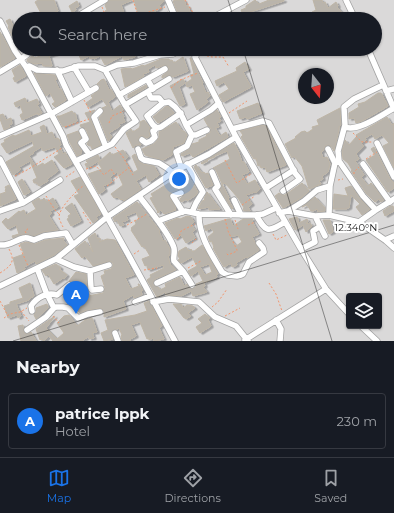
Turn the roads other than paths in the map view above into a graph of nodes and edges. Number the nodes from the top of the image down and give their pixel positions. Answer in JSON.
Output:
{"nodes":[{"id":1,"x":346,"y":0,"type":"edge"},
{"id":2,"x":103,"y":1,"type":"edge"},
{"id":3,"x":243,"y":1,"type":"edge"},
{"id":4,"x":169,"y":2,"type":"edge"},
{"id":5,"x":85,"y":12,"type":"edge"},
{"id":6,"x":173,"y":12,"type":"edge"},
{"id":7,"x":223,"y":12,"type":"edge"},
{"id":8,"x":352,"y":12,"type":"edge"},
{"id":9,"x":0,"y":21,"type":"edge"},
{"id":10,"x":12,"y":44,"type":"edge"},
{"id":11,"x":18,"y":56,"type":"edge"},
{"id":12,"x":25,"y":56,"type":"edge"},
{"id":13,"x":157,"y":56,"type":"edge"},
{"id":14,"x":195,"y":56,"type":"edge"},
{"id":15,"x":371,"y":56,"type":"edge"},
{"id":16,"x":20,"y":60,"type":"junction"},
{"id":17,"x":26,"y":67,"type":"junction"},
{"id":18,"x":74,"y":67,"type":"junction"},
{"id":19,"x":165,"y":69,"type":"dead end"},
{"id":20,"x":57,"y":70,"type":"junction"},
{"id":21,"x":105,"y":70,"type":"junction"},
{"id":22,"x":0,"y":72,"type":"edge"},
{"id":23,"x":147,"y":79,"type":"junction"},
{"id":24,"x":169,"y":79,"type":"dead end"},
{"id":25,"x":383,"y":85,"type":"junction"},
{"id":26,"x":96,"y":88,"type":"dead end"},
{"id":27,"x":153,"y":89,"type":"junction"},
{"id":28,"x":394,"y":89,"type":"edge"},
{"id":29,"x":386,"y":91,"type":"junction"},
{"id":30,"x":89,"y":92,"type":"junction"},
{"id":31,"x":148,"y":92,"type":"junction"},
{"id":32,"x":119,"y":95,"type":"junction"},
{"id":33,"x":72,"y":102,"type":"junction"},
{"id":34,"x":163,"y":103,"type":"junction"},
{"id":35,"x":219,"y":103,"type":"junction"},
{"id":36,"x":126,"y":107,"type":"junction"},
{"id":37,"x":394,"y":108,"type":"edge"},
{"id":38,"x":100,"y":111,"type":"dead end"},
{"id":39,"x":181,"y":113,"type":"junction"},
{"id":40,"x":51,"y":114,"type":"junction"},
{"id":41,"x":186,"y":125,"type":"junction"},
{"id":42,"x":155,"y":127,"type":"junction"},
{"id":43,"x":347,"y":128,"type":"junction"},
{"id":44,"x":232,"y":129,"type":"junction"},
{"id":45,"x":207,"y":130,"type":"dead end"},
{"id":46,"x":82,"y":131,"type":"dead end"},
{"id":47,"x":192,"y":135,"type":"junction"},
{"id":48,"x":0,"y":136,"type":"edge"},
{"id":49,"x":236,"y":137,"type":"junction"},
{"id":50,"x":142,"y":140,"type":"dead end"},
{"id":51,"x":377,"y":143,"type":"road end"},
{"id":52,"x":106,"y":147,"type":"junction"},
{"id":53,"x":138,"y":149,"type":"dead end"},
{"id":54,"x":328,"y":149,"type":"dead end"},
{"id":55,"x":89,"y":154,"type":"junction"},
{"id":56,"x":0,"y":159,"type":"edge"},
{"id":57,"x":76,"y":161,"type":"junction"},
{"id":58,"x":337,"y":162,"type":"junction"},
{"id":59,"x":363,"y":164,"type":"dead end"},
{"id":60,"x":184,"y":166,"type":"junction"},
{"id":61,"x":294,"y":170,"type":"junction"},
{"id":62,"x":212,"y":172,"type":"dead end"},
{"id":63,"x":172,"y":173,"type":"junction"},
{"id":64,"x":394,"y":177,"type":"edge"},
{"id":65,"x":60,"y":180,"type":"road end"},
{"id":66,"x":330,"y":186,"type":"junction"},
{"id":67,"x":266,"y":188,"type":"junction"},
{"id":68,"x":283,"y":192,"type":"dead end"},
{"id":69,"x":181,"y":193,"type":"dead end"},
{"id":70,"x":139,"y":196,"type":"junction"},
{"id":71,"x":234,"y":200,"type":"dead end"},
{"id":72,"x":392,"y":201,"type":"edge"},
{"id":73,"x":23,"y":203,"type":"junction"},
{"id":74,"x":278,"y":210,"type":"junction"},
{"id":75,"x":376,"y":210,"type":"junction"},
{"id":76,"x":0,"y":211,"type":"edge"},
{"id":77,"x":288,"y":211,"type":"junction"},
{"id":78,"x":183,"y":212,"type":"junction"},
{"id":79,"x":192,"y":212,"type":"junction"},
{"id":80,"x":199,"y":214,"type":"junction"},
{"id":81,"x":231,"y":215,"type":"junction"},
{"id":82,"x":241,"y":215,"type":"junction"},
{"id":83,"x":330,"y":215,"type":"junction"},
{"id":84,"x":315,"y":216,"type":"junction"},
{"id":85,"x":107,"y":217,"type":"junction"},
{"id":86,"x":257,"y":217,"type":"junction"},
{"id":87,"x":158,"y":221,"type":"junction"},
{"id":88,"x":285,"y":222,"type":"junction"},
{"id":89,"x":359,"y":222,"type":"junction"},
{"id":90,"x":319,"y":227,"type":"junction"},
{"id":91,"x":325,"y":236,"type":"dead end"},
{"id":92,"x":394,"y":236,"type":"edge"},
{"id":93,"x":385,"y":240,"type":"junction"},
{"id":94,"x":259,"y":243,"type":"dead end"},
{"id":95,"x":73,"y":245,"type":"junction"},
{"id":96,"x":0,"y":246,"type":"edge"},
{"id":97,"x":394,"y":248,"type":"edge"},
{"id":98,"x":301,"y":249,"type":"junction"},
{"id":99,"x":56,"y":259,"type":"junction"},
{"id":100,"x":109,"y":265,"type":"dead end"},
{"id":101,"x":37,"y":268,"type":"junction"},
{"id":102,"x":90,"y":270,"type":"junction"},
{"id":103,"x":183,"y":271,"type":"junction"},
{"id":104,"x":157,"y":283,"type":"dead end"},
{"id":105,"x":69,"y":285,"type":"dead end"},
{"id":106,"x":192,"y":285,"type":"dead end"},
{"id":107,"x":0,"y":286,"type":"edge"},
{"id":108,"x":101,"y":289,"type":"dead end"},
{"id":109,"x":326,"y":289,"type":"junction"},
{"id":110,"x":47,"y":294,"type":"junction"},
{"id":111,"x":150,"y":296,"type":"junction"},
{"id":112,"x":134,"y":302,"type":"dead end"},
{"id":113,"x":153,"y":302,"type":"junction"},
{"id":114,"x":32,"y":308,"type":"road end"},
{"id":115,"x":52,"y":310,"type":"junction"},
{"id":116,"x":346,"y":311,"type":"edge"},
{"id":117,"x":100,"y":312,"type":"dead end"},
{"id":118,"x":276,"y":320,"type":"junction"},
{"id":119,"x":364,"y":329,"type":"edge"},
{"id":120,"x":27,"y":330,"type":"dead end"},
{"id":121,"x":115,"y":333,"type":"dead end"},
{"id":122,"x":246,"y":340,"type":"edge"},
{"id":123,"x":118,"y":341,"type":"edge"},
{"id":124,"x":175,"y":341,"type":"edge"},
{"id":125,"x":280,"y":341,"type":"edge"},
{"id":126,"x":377,"y":341,"type":"edge"}],
"edges":[{"from":1,"to":8,"type":"street"},
{"from":2,"to":5,"type":"street"},
{"from":3,"to":7,"type":"street"},
{"from":4,"to":6,"type":"street"},
{"from":9,"to":10,"type":"street"},
{"from":11,"to":16,"type":"street"},
{"from":12,"to":16,"type":"street"},
{"from":13,"to":21,"type":"street"},
{"from":14,"to":35,"type":"street"},
{"from":15,"to":25,"type":"street"},
{"from":16,"to":17,"type":"street"},
{"from":16,"to":22,"type":"street"},
{"from":17,"to":20,"type":"street"},
{"from":17,"to":40,"type":"street"},
{"from":18,"to":20,"type":"street"},
{"from":18,"to":21,"type":"street"},
{"from":18,"to":30,"type":"street"},
{"from":19,"to":23,"type":"street"},
{"from":20,"to":33,"type":"street"},
{"from":21,"to":32,"type":"street"},
{"from":23,"to":27,"type":"street"},
{"from":23,"to":32,"type":"street"},
{"from":24,"to":27,"type":"street"},
{"from":25,"to":29,"type":"street"},
{"from":25,"to":43,"type":"street"},
{"from":26,"to":30,"type":"street"},
{"from":27,"to":31,"type":"street"},
{"from":28,"to":29,"type":"street"},
{"from":29,"to":37,"type":"street"},
{"from":30,"to":33,"type":"street"},
{"from":31,"to":34,"type":"street"},
{"from":31,"to":36,"type":"street"},
{"from":32,"to":36,"type":"street"},
{"from":33,"to":40,"type":"street"},
{"from":34,"to":39,"type":"street"},
{"from":34,"to":42,"type":"street"},
{"from":35,"to":41,"type":"street"},
{"from":35,"to":44,"type":"street"},
{"from":36,"to":52,"type":"street"},
{"from":37,"to":43,"type":"street"},
{"from":38,"to":52,"type":"street"},
{"from":39,"to":41,"type":"street"},
{"from":39,"to":42,"type":"street"},
{"from":40,"to":48,"type":"street"},
{"from":40,"to":57,"type":"street"},
{"from":41,"to":47,"type":"street"},
{"from":42,"to":50,"type":"street"},
{"from":43,"to":58,"type":"street"},
{"from":44,"to":49,"type":"street"},
{"from":44,"to":61,"type":"street"},
{"from":45,"to":47,"type":"street"},
{"from":46,"to":55,"type":"street"},
{"from":47,"to":60,"type":"street"},
{"from":49,"to":60,"type":"street"},
{"from":49,"to":67,"type":"street"},
{"from":51,"to":64,"type":"street"},
{"from":52,"to":55,"type":"street"},
{"from":53,"to":63,"type":"street"},
{"from":54,"to":58,"type":"street"},
{"from":55,"to":57,"type":"street"},
{"from":56,"to":73,"type":"street"},
{"from":57,"to":85,"type":"street"},
{"from":58,"to":66,"type":"street"},
{"from":58,"to":75,"type":"street"},
{"from":59,"to":72,"type":"street"},
{"from":60,"to":63,"type":"street"},
{"from":60,"to":79,"type":"street"},
{"from":61,"to":67,"type":"street"},
{"from":61,"to":68,"type":"street"},
{"from":62,"to":81,"type":"street"},
{"from":63,"to":70,"type":"street"},
{"from":65,"to":73,"type":"street"},
{"from":66,"to":77,"type":"street"},
{"from":66,"to":83,"type":"street"},
{"from":67,"to":74,"type":"street"},
{"from":69,"to":78,"type":"street"},
{"from":70,"to":85,"type":"street"},
{"from":70,"to":87,"type":"street"},
{"from":71,"to":82,"type":"street"},
{"from":72,"to":75,"type":"street"},
{"from":73,"to":76,"type":"street"},
{"from":74,"to":77,"type":"street"},
{"from":74,"to":86,"type":"street"},
{"from":74,"to":88,"type":"street"},
{"from":75,"to":89,"type":"street"},
{"from":77,"to":84,"type":"street"},
{"from":78,"to":79,"type":"street"},
{"from":78,"to":87,"type":"street"},
{"from":79,"to":80,"type":"street"},
{"from":80,"to":81,"type":"street"},
{"from":80,"to":94,"type":"street"},
{"from":81,"to":82,"type":"street"},
{"from":82,"to":86,"type":"street"},
{"from":83,"to":84,"type":"street"},
{"from":83,"to":89,"type":"street"},
{"from":84,"to":90,"type":"street"},
{"from":85,"to":95,"type":"street"},
{"from":85,"to":111,"type":"street"},
{"from":86,"to":88,"type":"street"},
{"from":87,"to":103,"type":"street"},
{"from":88,"to":98,"type":"street"},
{"from":89,"to":93,"type":"street"},
{"from":90,"to":91,"type":"street"},
{"from":90,"to":98,"type":"street"},
{"from":92,"to":93,"type":"street"},
{"from":93,"to":97,"type":"street"},
{"from":95,"to":96,"type":"street"},
{"from":95,"to":99,"type":"street"},
{"from":98,"to":109,"type":"street"},
{"from":99,"to":101,"type":"street"},
{"from":99,"to":102,"type":"street"},
{"from":100,"to":102,"type":"street"},
{"from":101,"to":107,"type":"street"},
{"from":101,"to":110,"type":"street"},
{"from":102,"to":108,"type":"street"},
{"from":103,"to":104,"type":"street"},
{"from":103,"to":106,"type":"street"},
{"from":105,"to":110,"type":"street"},
{"from":109,"to":116,"type":"street"},
{"from":109,"to":118,"type":"street"},
{"from":110,"to":114,"type":"street"},
{"from":110,"to":115,"type":"street"},
{"from":111,"to":112,"type":"street"},
{"from":111,"to":113,"type":"street"},
{"from":113,"to":122,"type":"street"},
{"from":113,"to":124,"type":"street"},
{"from":115,"to":117,"type":"street"},
{"from":115,"to":120,"type":"street"},
{"from":118,"to":122,"type":"street"},
{"from":118,"to":125,"type":"street"},
{"from":119,"to":126,"type":"street"},
{"from":121,"to":123,"type":"street"}]}
